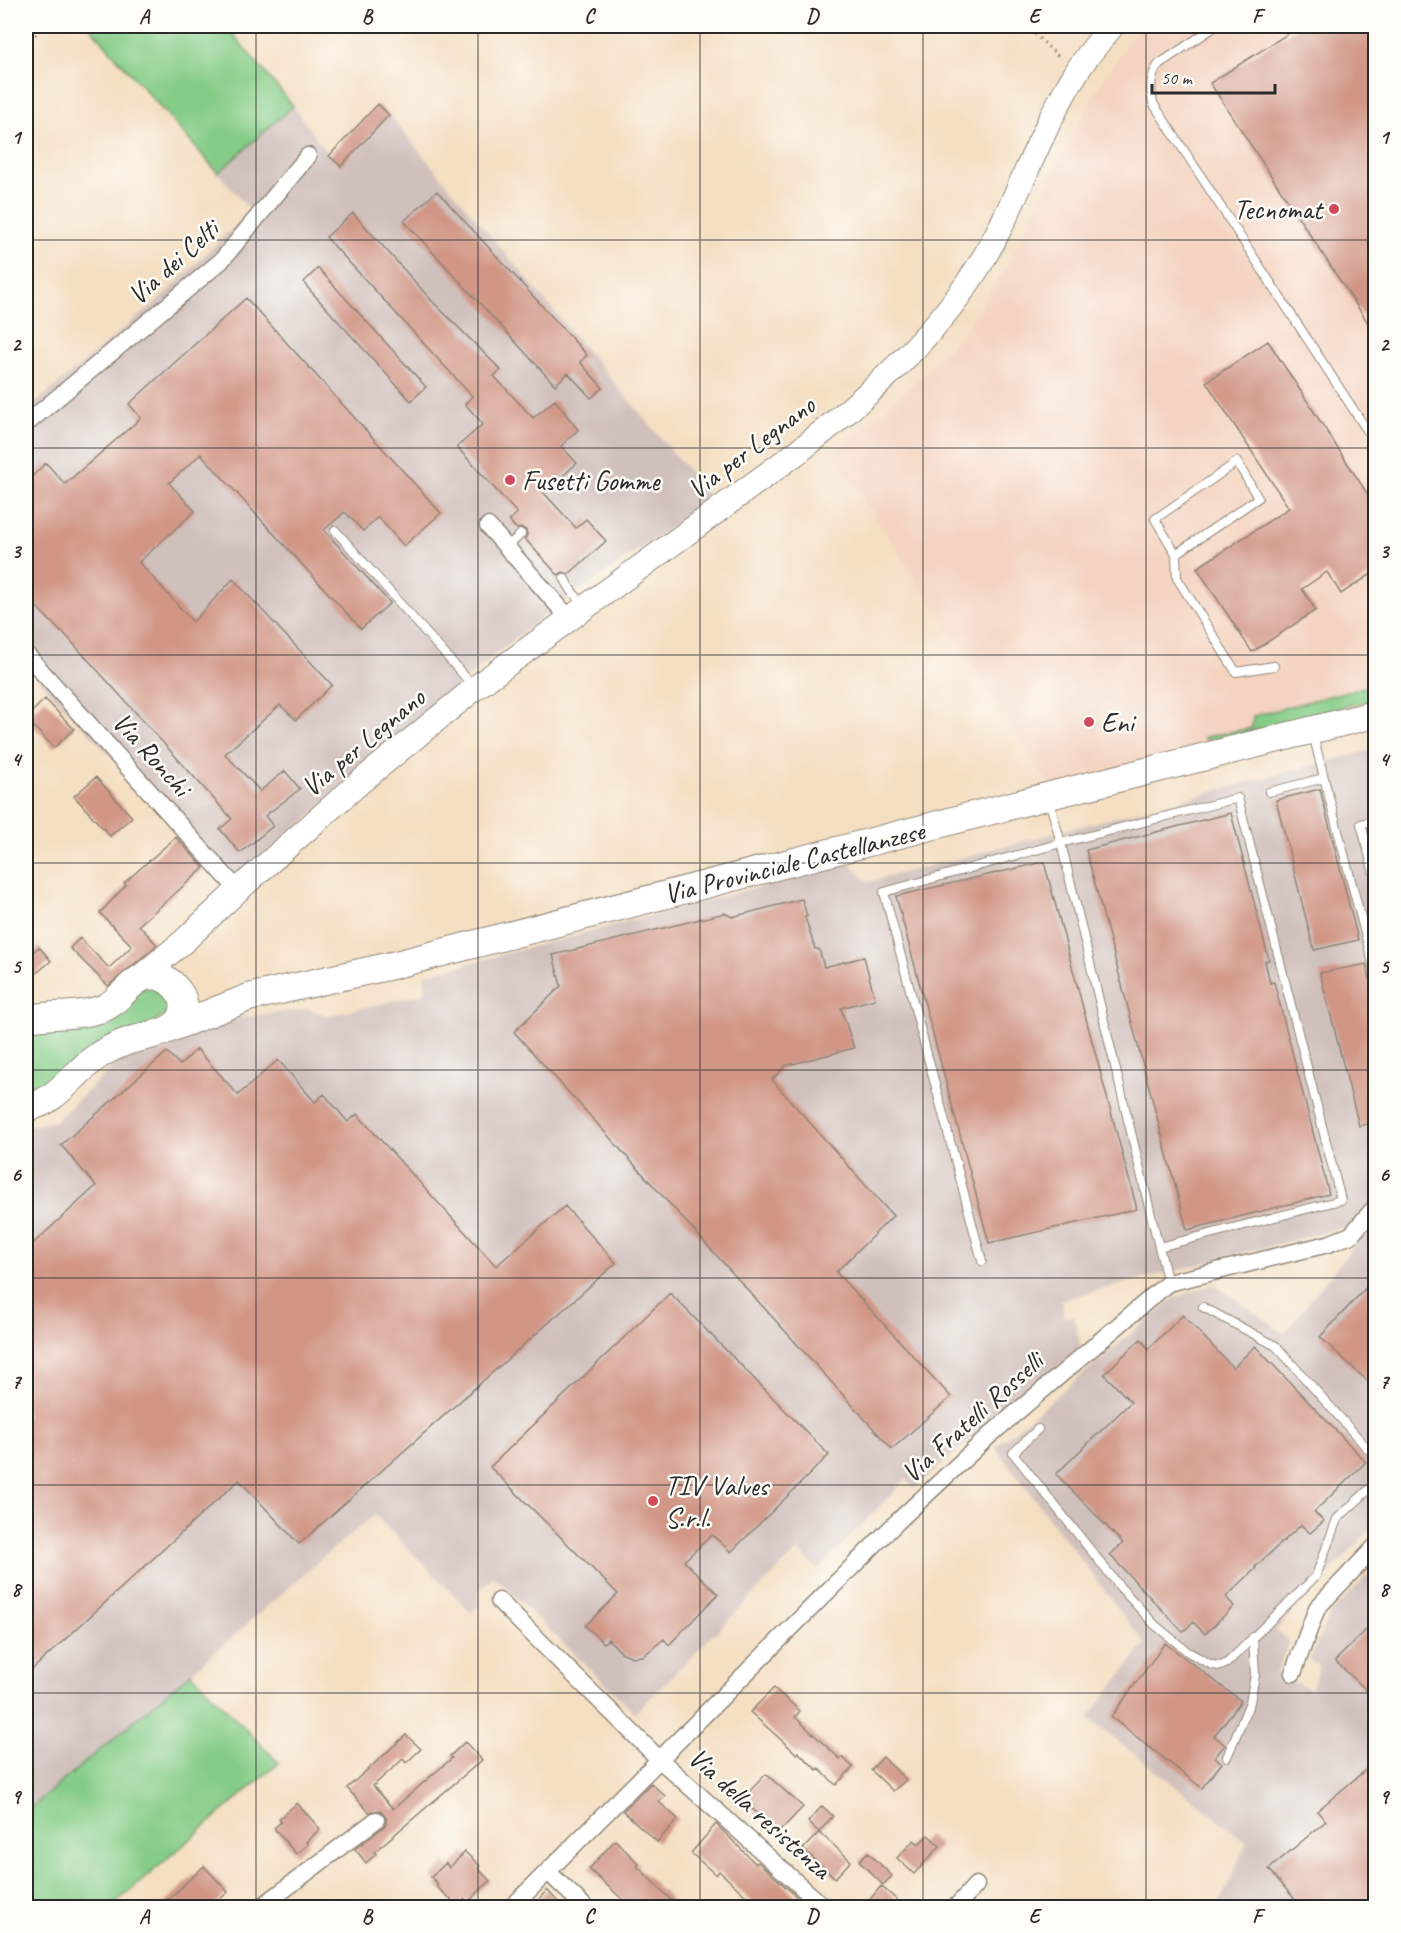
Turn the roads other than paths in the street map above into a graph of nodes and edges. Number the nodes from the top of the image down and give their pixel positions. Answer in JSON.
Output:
{"nodes":[{"id":1,"x":1112,"y":26,"type":"edge"},
{"id":2,"x":1216,"y":26,"type":"edge"},
{"id":3,"x":308,"y":156,"type":"dead end"},
{"id":4,"x":26,"y":424,"type":"edge"},
{"id":5,"x":1374,"y":442,"type":"edge"},
{"id":6,"x":488,"y":526,"type":"dead end"},
{"id":7,"x":335,"y":530,"type":"dead end"},
{"id":8,"x":521,"y":534,"type":"dead end"},
{"id":9,"x":507,"y":547,"type":"junction"},
{"id":10,"x":1176,"y":554,"type":"junction"},
{"id":11,"x":564,"y":578,"type":"dead end"},
{"id":12,"x":577,"y":612,"type":"junction"},
{"id":13,"x":26,"y":654,"type":"edge"},
{"id":14,"x":1274,"y":666,"type":"dead end"},
{"id":15,"x":475,"y":688,"type":"junction"},
{"id":16,"x":1376,"y":714,"type":"edge"},
{"id":17,"x":1325,"y":726,"type":"junction"},
{"id":18,"x":1324,"y":778,"type":"junction"},
{"id":19,"x":1269,"y":792,"type":"dead end"},
{"id":20,"x":1048,"y":796,"type":"junction"},
{"id":21,"x":1376,"y":820,"type":"edge"},
{"id":22,"x":1061,"y":843,"type":"junction"},
{"id":23,"x":1376,"y":881,"type":"edge"},
{"id":24,"x":238,"y":890,"type":"junction"},
{"id":25,"x":184,"y":941,"type":"junction"},
{"id":26,"x":1376,"y":975,"type":"edge"},
{"id":27,"x":137,"y":980,"type":"junction"},
{"id":28,"x":176,"y":987,"type":"junction"},
{"id":29,"x":250,"y":997,"type":"junction"},
{"id":30,"x":26,"y":1019,"type":"edge"},
{"id":31,"x":174,"y":1027,"type":"junction"},
{"id":32,"x":26,"y":1108,"type":"edge"},
{"id":33,"x":1376,"y":1206,"type":"edge"},
{"id":34,"x":1160,"y":1247,"type":"junction"},
{"id":35,"x":982,"y":1261,"type":"dead end"},
{"id":36,"x":1168,"y":1283,"type":"junction"},
{"id":37,"x":1203,"y":1307,"type":"dead end"},
{"id":38,"x":1038,"y":1430,"type":"dead end"},
{"id":39,"x":1376,"y":1458,"type":"edge"},
{"id":40,"x":1376,"y":1483,"type":"edge"},
{"id":41,"x":1376,"y":1546,"type":"edge"},
{"id":42,"x":499,"y":1601,"type":"dead end"},
{"id":43,"x":1253,"y":1637,"type":"junction"},
{"id":44,"x":1293,"y":1673,"type":"dead end"},
{"id":45,"x":1227,"y":1757,"type":"dead end"},
{"id":46,"x":659,"y":1759,"type":"junction"},
{"id":47,"x":376,"y":1820,"type":"dead end"},
{"id":48,"x":548,"y":1872,"type":"junction"},
{"id":49,"x":976,"y":1885,"type":"dead end"},
{"id":50,"x":260,"y":1908,"type":"edge"},
{"id":51,"x":511,"y":1908,"type":"edge"},
{"id":52,"x":586,"y":1908,"type":"edge"},
{"id":53,"x":825,"y":1908,"type":"edge"},
{"id":54,"x":955,"y":1908,"type":"edge"}],
"edges":[{"from":1,"to":12,"type":"street","name":"Via per Legnano"},
{"from":2,"to":5,"type":"lane"},
{"from":3,"to":4,"type":"street","name":"Via dei Celti"},
{"from":6,"to":9,"type":"street"},
{"from":7,"to":15,"type":"lane"},
{"from":8,"to":9,"type":"lane"},
{"from":9,"to":12,"type":"street"},
{"from":10,"to":10,"type":"lane"},
{"from":10,"to":14,"type":"lane"},
{"from":11,"to":12,"type":"lane"},
{"from":12,"to":15,"type":"street","name":"Via per Legnano"},
{"from":13,"to":24,"type":"street","name":"Via Ronchi"},
{"from":15,"to":24,"type":"street","name":"Via per Legnano"},
{"from":16,"to":17,"type":"main road","name":"Via Provinciale Castellanzese"},
{"from":17,"to":18,"type":"lane"},
{"from":17,"to":20,"type":"main road","name":"Via Provinciale Castellanzese"},
{"from":18,"to":19,"type":"lane"},
{"from":18,"to":26,"type":"lane"},
{"from":20,"to":22,"type":"lane"},
{"from":20,"to":29,"type":"main road","name":"Via Provinciale Castellanzese"},
{"from":21,"to":23,"type":"lane"},
{"from":22,"to":34,"type":"lane"},
{"from":22,"to":34,"type":"lane"},
{"from":22,"to":35,"type":"lane"},
{"from":24,"to":25,"type":"street","name":"Via per Legnano"},
{"from":25,"to":27,"type":"street","name":"Via per Legnano"},
{"from":25,"to":28,"type":"street","name":"Via per Legnano"},
{"from":27,"to":28,"type":"main road","name":"Via Provinciale Castellanzese"},
{"from":27,"to":30,"type":"main road"},
{"from":28,"to":29,"type":"main road","name":"Via Provinciale Castellanzese"},
{"from":28,"to":31,"type":"main road"},
{"from":29,"to":31,"type":"main road","name":"Via Provinciale Castellanzese"},
{"from":31,"to":32,"type":"main road","name":"Via Provinciale Castellanzese"},
{"from":33,"to":36,"type":"street","name":"Via Fratelli Rosselli"},
{"from":34,"to":36,"type":"lane"},
{"from":36,"to":46,"type":"street","name":"Via Fratelli Rosselli"},
{"from":37,"to":39,"type":"lane"},
{"from":38,"to":43,"type":"lane"},
{"from":40,"to":43,"type":"lane"},
{"from":41,"to":44,"type":"street"},
{"from":42,"to":46,"type":"street"},
{"from":43,"to":45,"type":"lane"},
{"from":46,"to":48,"type":"street","name":"Via Fratelli Rosselli"},
{"from":46,"to":53,"type":"street","name":"Via della resistenza"},
{"from":47,"to":50,"type":"street"},
{"from":48,"to":51,"type":"street","name":"Via Fratelli Rosselli"},
{"from":48,"to":52,"type":"street"},
{"from":49,"to":54,"type":"street"}]}
